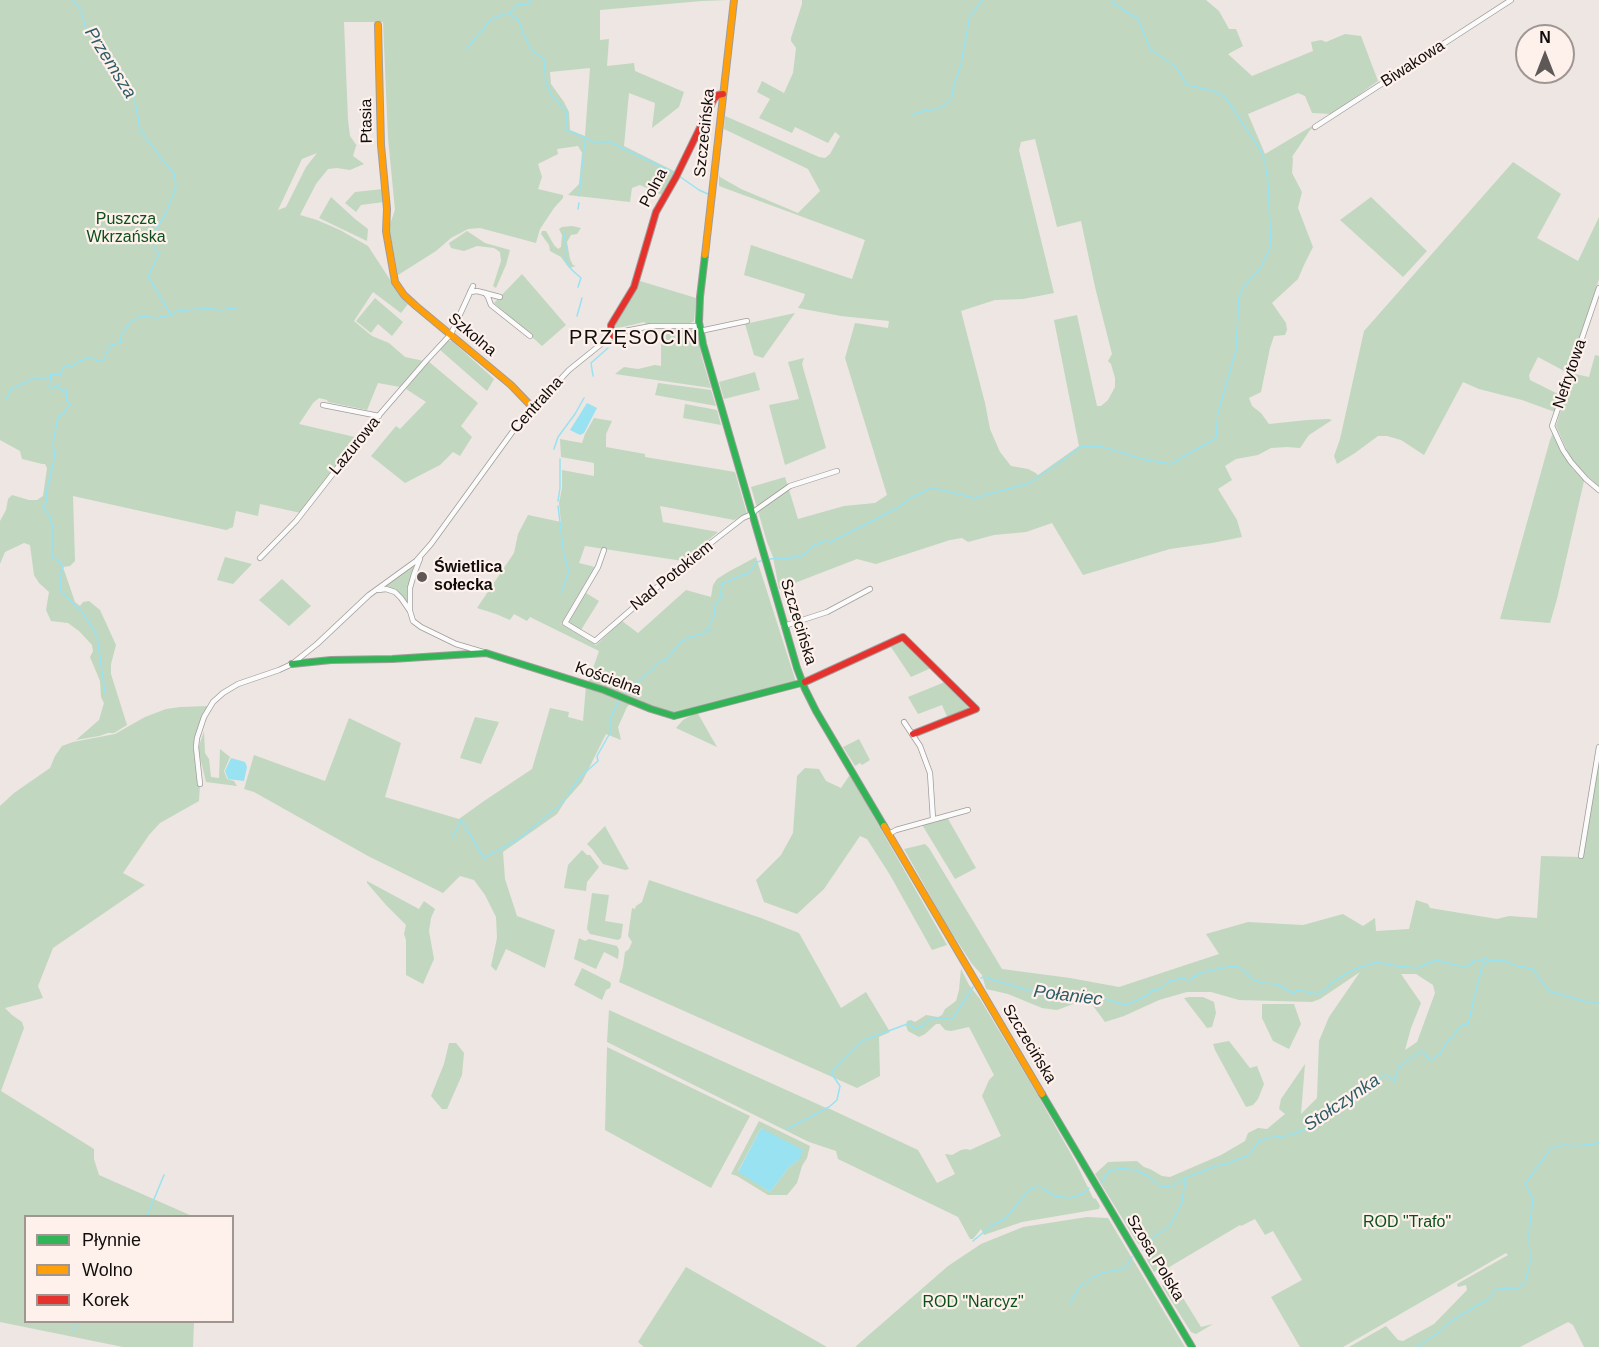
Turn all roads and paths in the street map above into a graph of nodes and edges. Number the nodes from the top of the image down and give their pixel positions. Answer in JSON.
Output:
{"nodes":[{"id":1,"x":734,"y":0,"type":"edge"},
{"id":2,"x":1511,"y":0,"type":"edge"},
{"id":3,"x":378,"y":25,"type":"dead end"},
{"id":4,"x":723,"y":94,"type":"junction"},
{"id":5,"x":1315,"y":128,"type":"dead end"},
{"id":6,"x":395,"y":282,"type":"joint"},
{"id":7,"x":473,"y":286,"type":"dead end"},
{"id":8,"x":1599,"y":288,"type":"edge"},
{"id":9,"x":470,"y":292,"type":"junction"},
{"id":10,"x":484,"y":293,"type":"junction"},
{"id":11,"x":500,"y":297,"type":"dead end"},
{"id":12,"x":747,"y":321,"type":"dead end"},
{"id":13,"x":700,"y":328,"type":"junction"},
{"id":14,"x":451,"y":334,"type":"junction"},
{"id":15,"x":530,"y":336,"type":"dead end"},
{"id":16,"x":613,"y":336,"type":"junction"},
{"id":17,"x":322,"y":405,"type":"dead end"},
{"id":18,"x":533,"y":408,"type":"junction"},
{"id":19,"x":379,"y":416,"type":"junction"},
{"id":20,"x":837,"y":471,"type":"dead end"},
{"id":21,"x":1599,"y":490,"type":"edge"},
{"id":22,"x":752,"y":514,"type":"junction"},
{"id":23,"x":604,"y":550,"type":"dead end"},
{"id":24,"x":421,"y":556,"type":"junction"},
{"id":25,"x":260,"y":558,"type":"dead end"},
{"id":26,"x":870,"y":589,"type":"dead end"},
{"id":27,"x":375,"y":590,"type":"junction"},
{"id":28,"x":411,"y":611,"type":"junction"},
{"id":29,"x":784,"y":626,"type":"junction"},
{"id":30,"x":462,"y":646,"type":"junction"},
{"id":31,"x":486,"y":653,"type":"junction"},
{"id":32,"x":461,"y":655,"type":"junction"},
{"id":33,"x":292,"y":663,"type":"junction"},
{"id":34,"x":802,"y":682,"type":"junction"},
{"id":35,"x":904,"y":722,"type":"dead end"},
{"id":36,"x":912,"y":734,"type":"junction"},
{"id":37,"x":1599,"y":747,"type":"edge"},
{"id":38,"x":200,"y":784,"type":"dead end"},
{"id":39,"x":968,"y":810,"type":"dead end"},
{"id":40,"x":933,"y":819,"type":"junction"},
{"id":41,"x":889,"y":834,"type":"junction"},
{"id":42,"x":1581,"y":856,"type":"dead end"},
{"id":43,"x":1095,"y":1183,"type":"joint"},
{"id":44,"x":1192,"y":1347,"type":"edge"}],
"edges":[{"from":1,"to":4,"type":"street","name":"Szczecińska"},
{"from":2,"to":5,"type":"street","name":"Biwakowa"},
{"from":3,"to":6,"type":"street","name":"Ptasia"},
{"from":4,"to":13,"type":"street","name":"Szczecińska"},
{"from":4,"to":16,"type":"street","name":"Polna"},
{"from":6,"to":14,"type":"street","name":"Szkolna"},
{"from":7,"to":9,"type":"street","name":"Lazurowa"},
{"from":8,"to":21,"type":"street","name":"Nefrytowa"},
{"from":9,"to":10,"type":"street"},
{"from":9,"to":14,"type":"street","name":"Lazurowa"},
{"from":10,"to":11,"type":"street"},
{"from":10,"to":15,"type":"street"},
{"from":12,"to":13,"type":"street","name":"Centralna"},
{"from":13,"to":16,"type":"street","name":"Centralna"},
{"from":13,"to":22,"type":"street","name":"Szczecińska"},
{"from":14,"to":18,"type":"street","name":"Szkolna"},
{"from":14,"to":19,"type":"street","name":"Lazurowa"},
{"from":16,"to":18,"type":"street","name":"Centralna"},
{"from":17,"to":19,"type":"street"},
{"from":18,"to":24,"type":"street","name":"Centralna"},
{"from":19,"to":25,"type":"street","name":"Lazurowa"},
{"from":20,"to":22,"type":"street","name":"Nad Potokiem"},
{"from":22,"to":23,"type":"street","name":"Nad Potokiem"},
{"from":22,"to":29,"type":"street","name":"Szczecińska"},
{"from":24,"to":27,"type":"street","name":"Centralna"},
{"from":24,"to":28,"type":"street","name":"Centralna"},
{"from":26,"to":29,"type":"street"},
{"from":27,"to":28,"type":"street"},
{"from":27,"to":33,"type":"street","name":"Centralna"},
{"from":28,"to":30,"type":"street"},
{"from":29,"to":34,"type":"street","name":"Szczecińska"},
{"from":30,"to":31,"type":"street"},
{"from":30,"to":32,"type":"street"},
{"from":31,"to":32,"type":"street","name":"Kościelna"},
{"from":31,"to":34,"type":"street","name":"Kościelna"},
{"from":32,"to":33,"type":"street","name":"Kościelna"},
{"from":33,"to":38,"type":"street","name":"Centralna"},
{"from":34,"to":36,"type":"street","name":"Kościelna"},
{"from":34,"to":41,"type":"street","name":"Szczecińska"},
{"from":35,"to":36,"type":"street"},
{"from":36,"to":40,"type":"street"},
{"from":37,"to":42,"type":"street"},
{"from":39,"to":40,"type":"street"},
{"from":40,"to":41,"type":"street"},
{"from":41,"to":43,"type":"street","name":"Szczecińska"},
{"from":43,"to":44,"type":"street","name":"Szosa Polska"}]}
